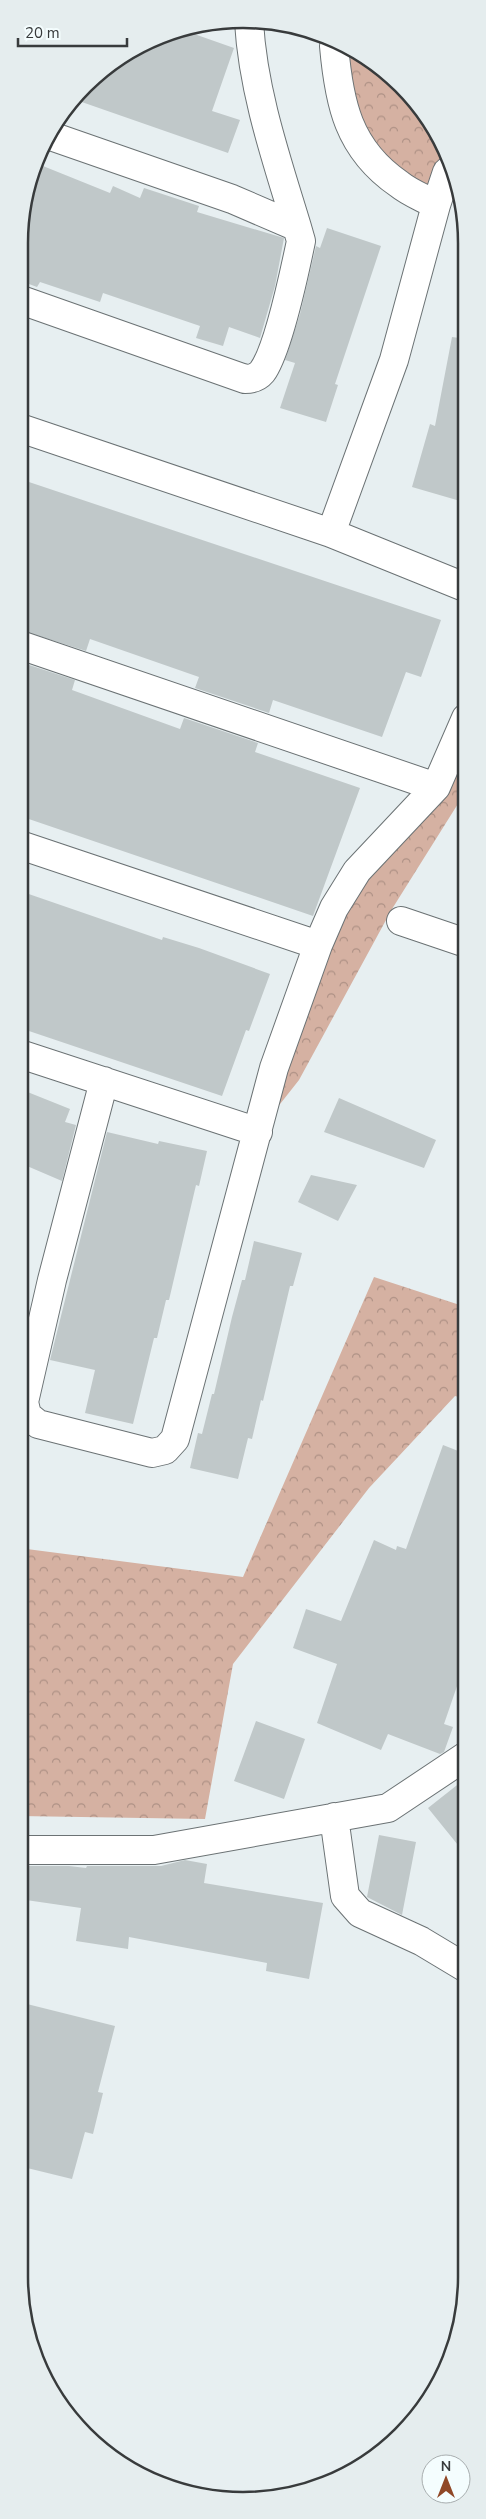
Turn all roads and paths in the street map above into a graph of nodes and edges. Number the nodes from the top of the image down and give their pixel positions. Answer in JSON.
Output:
{"nodes":[{"id":1,"x":247,"y":28,"type":"edge"},
{"id":2,"x":334,"y":48,"type":"edge"},
{"id":3,"x":55,"y":137,"type":"edge"},
{"id":4,"x":447,"y":173,"type":"edge"},
{"id":5,"x":436,"y":205,"type":"junction"},
{"id":6,"x":297,"y":227,"type":"junction"},
{"id":7,"x":28,"y":303,"type":"edge"},
{"id":8,"x":28,"y":431,"type":"edge"},
{"id":9,"x":331,"y":533,"type":"junction"},
{"id":10,"x":458,"y":585,"type":"edge"},
{"id":11,"x":28,"y":648,"type":"edge"},
{"id":12,"x":458,"y":736,"type":"edge"},
{"id":13,"x":436,"y":787,"type":"junction"},
{"id":14,"x":28,"y":848,"type":"edge"},
{"id":15,"x":401,"y":921,"type":"dead end"},
{"id":16,"x":458,"y":940,"type":"edge"},
{"id":17,"x":318,"y":945,"type":"junction"},
{"id":18,"x":28,"y":1057,"type":"edge"},
{"id":19,"x":104,"y":1082,"type":"junction"},
{"id":20,"x":258,"y":1132,"type":"junction"},
{"id":21,"x":28,"y":1385,"type":"edge"},
{"id":22,"x":28,"y":1416,"type":"edge"},
{"id":23,"x":458,"y":1761,"type":"edge"},
{"id":24,"x":334,"y":1817,"type":"junction"},
{"id":25,"x":28,"y":1850,"type":"edge"},
{"id":26,"x":458,"y":1963,"type":"edge"}],
"edges":[{"from":1,"to":6,"type":"street"},
{"from":2,"to":5,"type":"street"},
{"from":3,"to":6,"type":"street"},
{"from":4,"to":5,"type":"street"},
{"from":5,"to":9,"type":"street"},
{"from":6,"to":7,"type":"street"},
{"from":8,"to":9,"type":"street"},
{"from":9,"to":10,"type":"street"},
{"from":11,"to":13,"type":"street"},
{"from":12,"to":13,"type":"street"},
{"from":13,"to":17,"type":"street"},
{"from":14,"to":17,"type":"street"},
{"from":15,"to":16,"type":"street"},
{"from":17,"to":20,"type":"street"},
{"from":18,"to":19,"type":"street"},
{"from":19,"to":20,"type":"street"},
{"from":19,"to":21,"type":"street"},
{"from":20,"to":22,"type":"street"},
{"from":23,"to":24,"type":"street"},
{"from":24,"to":25,"type":"street"},
{"from":24,"to":26,"type":"street"}]}
